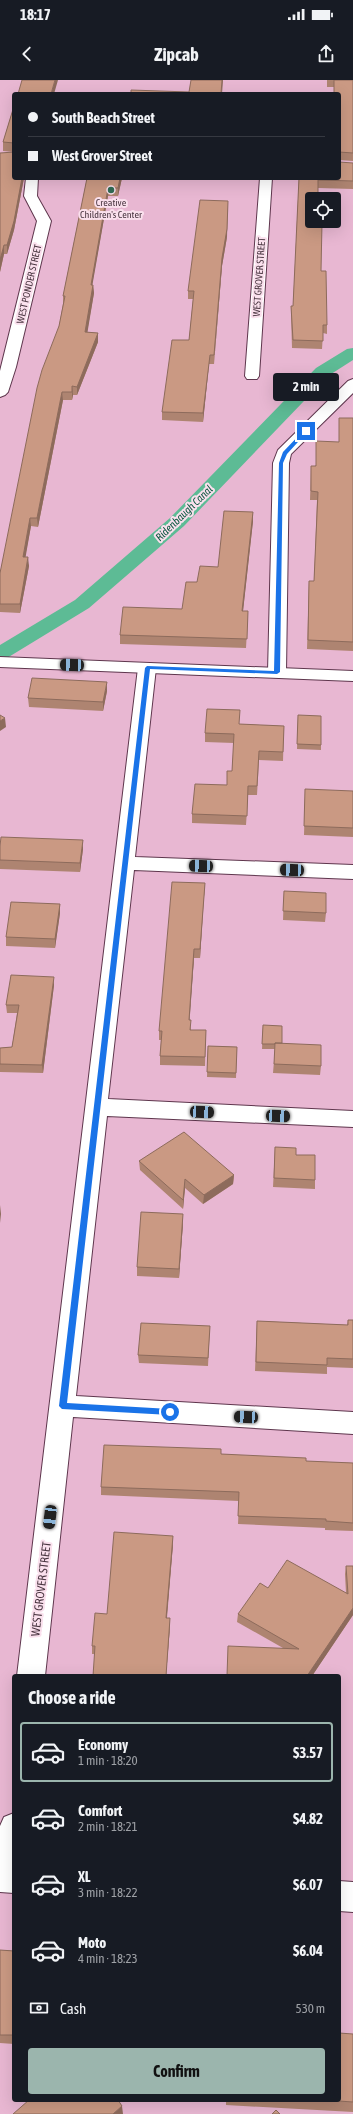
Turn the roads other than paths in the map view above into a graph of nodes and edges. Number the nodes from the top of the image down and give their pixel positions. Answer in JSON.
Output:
{"nodes":[{"id":1,"x":31,"y":180,"type":"edge"},
{"id":2,"x":266,"y":180,"type":"edge"},
{"id":3,"x":3,"y":373,"type":"edge"},
{"id":4,"x":252,"y":376,"type":"dead end"},
{"id":5,"x":353,"y":384,"type":"edge"},
{"id":6,"x":0,"y":392,"type":"edge"},
{"id":7,"x":6,"y":662,"type":"edge"},
{"id":8,"x":147,"y":668,"type":"junction"},
{"id":9,"x":277,"y":672,"type":"junction"},
{"id":10,"x":353,"y":676,"type":"edge"},
{"id":11,"x":125,"y":863,"type":"junction"},
{"id":12,"x":353,"y":872,"type":"edge"},
{"id":13,"x":97,"y":1107,"type":"junction"},
{"id":14,"x":353,"y":1119,"type":"edge"},
{"id":15,"x":62,"y":1406,"type":"junction"},
{"id":16,"x":353,"y":1423,"type":"edge"},
{"id":17,"x":31,"y":1674,"type":"edge"},
{"id":18,"x":12,"y":1841,"type":"edge"},
{"id":19,"x":7,"y":1877,"type":"edge"},
{"id":20,"x":341,"y":1896,"type":"edge"},
{"id":21,"x":353,"y":1897,"type":"edge"}],
"edges":[{"from":1,"to":3,"type":"street","name":"WEST PONDER STREET"},
{"from":2,"to":4,"type":"street","name":"WEST GROVER STREET"},
{"from":3,"to":6,"type":"street","name":"WEST PONDER STREET"},
{"from":5,"to":9,"type":"street"},
{"from":7,"to":8,"type":"street"},
{"from":8,"to":9,"type":"street"},
{"from":8,"to":11,"type":"street","name":"WEST GROVER STREET"},
{"from":9,"to":10,"type":"street"},
{"from":11,"to":12,"type":"street"},
{"from":11,"to":13,"type":"street","name":"WEST GROVER STREET"},
{"from":13,"to":14,"type":"street"},
{"from":13,"to":15,"type":"street","name":"WEST GROVER STREET"},
{"from":15,"to":16,"type":"street"},
{"from":15,"to":17,"type":"street","name":"WEST GROVER STREET"},
{"from":18,"to":19,"type":"street"},
{"from":20,"to":21,"type":"street"}]}
